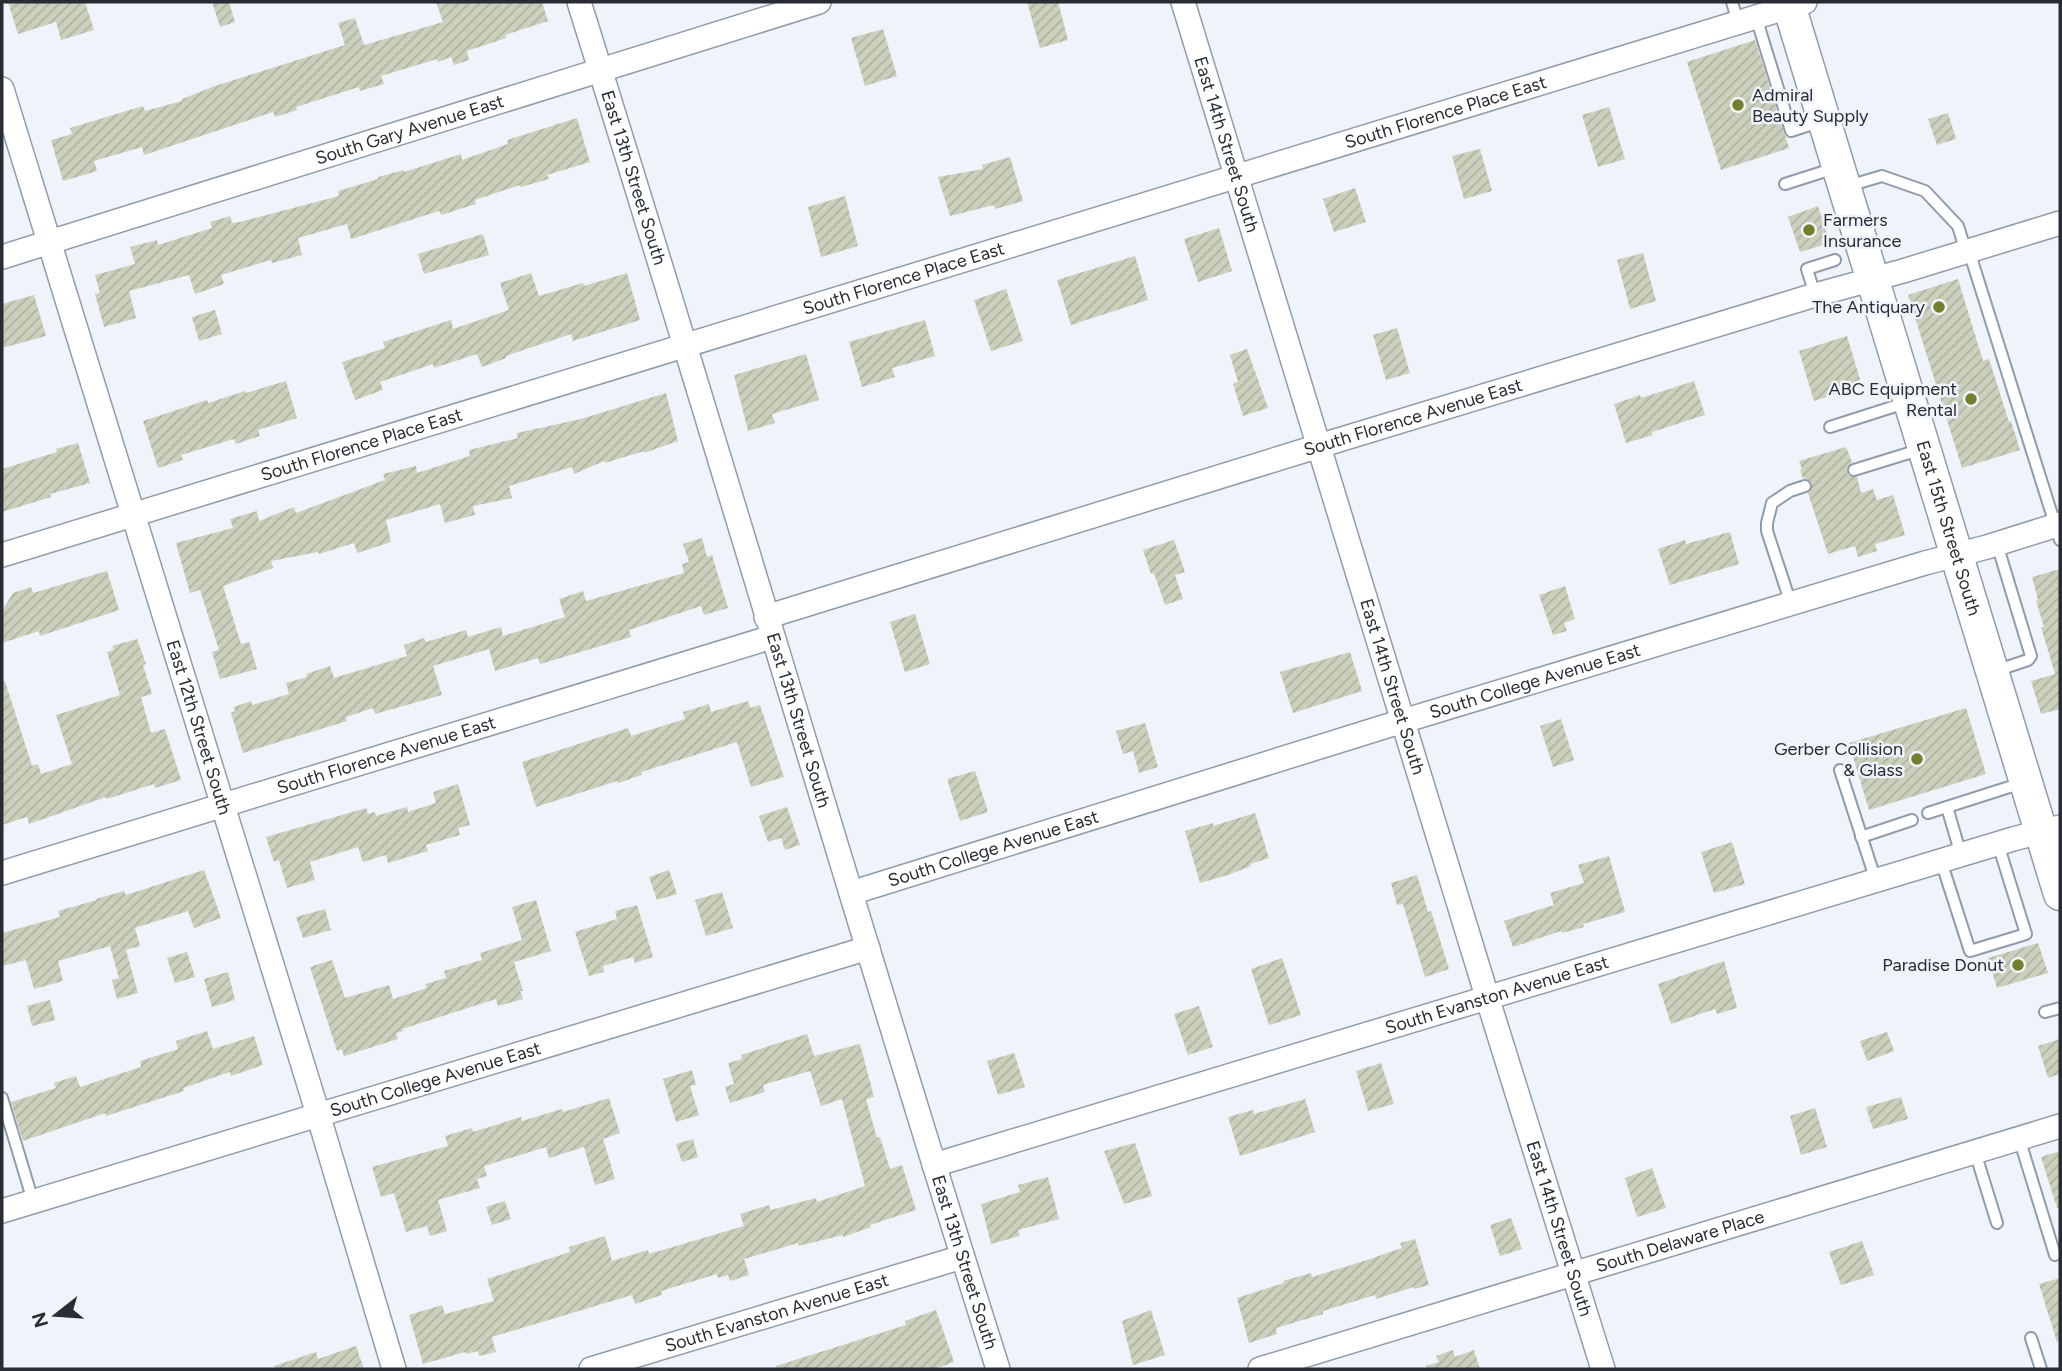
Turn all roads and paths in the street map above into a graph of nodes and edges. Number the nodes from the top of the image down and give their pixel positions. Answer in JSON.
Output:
{"nodes":[{"id":1,"x":579,"y":2,"type":"edge"},
{"id":2,"x":819,"y":2,"type":"edge"},
{"id":3,"x":1183,"y":2,"type":"edge"},
{"id":4,"x":1795,"y":3,"type":"edge"},
{"id":5,"x":1742,"y":14,"type":"edge"},
{"id":6,"x":600,"y":69,"type":"junction"},
{"id":7,"x":2,"y":89,"type":"edge"},
{"id":8,"x":1825,"y":120,"type":"junction"},
{"id":9,"x":1236,"y":177,"type":"junction"},
{"id":10,"x":1842,"y":177,"type":"junction"},
{"id":11,"x":1784,"y":184,"type":"dead end"},
{"id":12,"x":2060,"y":223,"type":"edge"},
{"id":13,"x":49,"y":242,"type":"junction"},
{"id":14,"x":1968,"y":252,"type":"junction"},
{"id":15,"x":2,"y":257,"type":"edge"},
{"id":16,"x":1835,"y":260,"type":"dead end"},
{"id":17,"x":1872,"y":279,"type":"junction"},
{"id":18,"x":1815,"y":295,"type":"junction"},
{"id":19,"x":685,"y":345,"type":"junction"},
{"id":20,"x":1910,"y":401,"type":"junction"},
{"id":21,"x":1830,"y":427,"type":"dead end"},
{"id":22,"x":1319,"y":446,"type":"junction"},
{"id":23,"x":1924,"y":448,"type":"junction"},
{"id":24,"x":1854,"y":470,"type":"dead end"},
{"id":25,"x":1805,"y":486,"type":"dead end"},
{"id":26,"x":132,"y":515,"type":"junction"},
{"id":27,"x":2059,"y":530,"type":"edge"},
{"id":28,"x":1997,"y":544,"type":"junction"},
{"id":29,"x":2,"y":555,"type":"edge"},
{"id":30,"x":1956,"y":555,"type":"junction"},
{"id":31,"x":1791,"y":604,"type":"junction"},
{"id":32,"x":769,"y":627,"type":"junction"},
{"id":33,"x":1992,"y":672,"type":"junction"},
{"id":34,"x":1403,"y":721,"type":"junction"},
{"id":35,"x":1840,"y":770,"type":"dead end"},
{"id":36,"x":2026,"y":782,"type":"junction"},
{"id":37,"x":222,"y":806,"type":"junction"},
{"id":38,"x":1947,"y":807,"type":"junction"},
{"id":39,"x":1928,"y":813,"type":"dead end"},
{"id":40,"x":1912,"y":820,"type":"dead end"},
{"id":41,"x":2051,"y":829,"type":"edge"},
{"id":42,"x":1861,"y":837,"type":"junction"},
{"id":43,"x":1998,"y":844,"type":"junction"},
{"id":44,"x":1951,"y":858,"type":"junction"},
{"id":45,"x":2,"y":873,"type":"edge"},
{"id":46,"x":1876,"y":881,"type":"junction"},
{"id":47,"x":851,"y":893,"type":"junction"},
{"id":48,"x":2060,"y":894,"type":"edge"},
{"id":49,"x":868,"y":948,"type":"junction"},
{"id":50,"x":1488,"y":999,"type":"junction"},
{"id":51,"x":2060,"y":1007,"type":"edge"},
{"id":52,"x":2045,"y":1012,"type":"dead end"},
{"id":53,"x":2,"y":1098,"type":"edge"},
{"id":54,"x":318,"y":1114,"type":"junction"},
{"id":55,"x":2060,"y":1126,"type":"edge"},
{"id":56,"x":2019,"y":1138,"type":"junction"},
{"id":57,"x":1975,"y":1152,"type":"junction"},
{"id":58,"x":934,"y":1165,"type":"junction"},
{"id":59,"x":33,"y":1201,"type":"junction"},
{"id":60,"x":2,"y":1211,"type":"edge"},
{"id":61,"x":1997,"y":1223,"type":"dead end"},
{"id":62,"x":2055,"y":1255,"type":"dead end"},
{"id":63,"x":962,"y":1256,"type":"junction"},
{"id":64,"x":1575,"y":1275,"type":"junction"},
{"id":65,"x":2031,"y":1338,"type":"dead end"},
{"id":66,"x":394,"y":1369,"type":"edge"},
{"id":67,"x":591,"y":1369,"type":"edge"},
{"id":68,"x":998,"y":1369,"type":"edge"},
{"id":69,"x":1260,"y":1369,"type":"edge"},
{"id":70,"x":1604,"y":1369,"type":"edge"},
{"id":71,"x":2041,"y":1369,"type":"edge"}],
"edges":[{"from":1,"to":6,"type":"street","name":"East 13th Street South"},
{"from":2,"to":6,"type":"street","name":"South Gary Avenue East"},
{"from":3,"to":9,"type":"street","name":"East 14th Street South"},
{"from":4,"to":5,"type":"street","name":"South Florence Place East"},
{"from":4,"to":8,"type":"main road","name":"East 15th Street South"},
{"from":5,"to":8,"type":"lane"},
{"from":5,"to":9,"type":"street","name":"South Florence Place East"},
{"from":6,"to":13,"type":"street","name":"South Gary Avenue East"},
{"from":6,"to":19,"type":"street","name":"East 13th Street South"},
{"from":7,"to":13,"type":"street","name":"East 12th Street South"},
{"from":8,"to":10,"type":"main road","name":"East 15th Street South"},
{"from":9,"to":19,"type":"street","name":"South Florence Place East"},
{"from":9,"to":22,"type":"street","name":"East 14th Street South"},
{"from":10,"to":11,"type":"lane"},
{"from":10,"to":14,"type":"lane"},
{"from":10,"to":17,"type":"main road","name":"East 15th Street South"},
{"from":12,"to":14,"type":"street","name":"South Florence Avenue East"},
{"from":13,"to":15,"type":"street","name":"South Gary Avenue East"},
{"from":13,"to":26,"type":"street","name":"East 12th Street South"},
{"from":14,"to":17,"type":"street","name":"South Florence Avenue East"},
{"from":14,"to":27,"type":"lane"},
{"from":16,"to":18,"type":"lane"},
{"from":17,"to":18,"type":"street","name":"South Florence Avenue East"},
{"from":17,"to":20,"type":"main road","name":"East 15th Street South"},
{"from":18,"to":22,"type":"street","name":"South Florence Avenue East"},
{"from":19,"to":26,"type":"street","name":"South Florence Place East"},
{"from":19,"to":32,"type":"street","name":"East 13th Street South"},
{"from":20,"to":21,"type":"lane"},
{"from":20,"to":23,"type":"main road","name":"East 15th Street South"},
{"from":22,"to":32,"type":"street","name":"South Florence Avenue East"},
{"from":22,"to":34,"type":"street","name":"East 14th Street South"},
{"from":23,"to":24,"type":"lane"},
{"from":23,"to":30,"type":"main road","name":"East 15th Street South"},
{"from":25,"to":31,"type":"lane"},
{"from":26,"to":29,"type":"street","name":"South Florence Place East"},
{"from":26,"to":37,"type":"street","name":"East 12th Street South"},
{"from":27,"to":28,"type":"street","name":"South College Avenue East"},
{"from":28,"to":30,"type":"street","name":"South College Avenue East"},
{"from":28,"to":33,"type":"lane"},
{"from":30,"to":31,"type":"street","name":"South College Avenue East"},
{"from":30,"to":33,"type":"main road","name":"East 15th Street South"},
{"from":31,"to":34,"type":"street","name":"South College Avenue East"},
{"from":32,"to":37,"type":"street","name":"South Florence Avenue East"},
{"from":32,"to":47,"type":"street","name":"East 13th Street South"},
{"from":33,"to":36,"type":"main road","name":"East 15th Street South"},
{"from":34,"to":47,"type":"street","name":"South College Avenue East"},
{"from":34,"to":50,"type":"street","name":"East 14th Street South"},
{"from":35,"to":42,"type":"lane"},
{"from":36,"to":38,"type":"lane"},
{"from":36,"to":41,"type":"main road","name":"East 15th Street South"},
{"from":37,"to":45,"type":"street","name":"South Florence Avenue East"},
{"from":37,"to":54,"type":"street","name":"East 12th Street South"},
{"from":38,"to":39,"type":"lane"},
{"from":38,"to":44,"type":"lane"},
{"from":40,"to":42,"type":"lane"},
{"from":41,"to":43,"type":"street","name":"South Evanston Avenue East"},
{"from":41,"to":48,"type":"main road","name":"East 15th Street South"},
{"from":42,"to":46,"type":"lane"},
{"from":43,"to":44,"type":"street","name":"South Evanston Avenue East"},
{"from":43,"to":44,"type":"lane"},
{"from":44,"to":46,"type":"street","name":"South Evanston Avenue East"},
{"from":46,"to":50,"type":"street","name":"South Evanston Avenue East"},
{"from":47,"to":49,"type":"street","name":"East 13th Street South"},
{"from":49,"to":54,"type":"street","name":"South College Avenue East"},
{"from":49,"to":58,"type":"street","name":"East 13th Street South"},
{"from":50,"to":58,"type":"street","name":"South Evanston Avenue East"},
{"from":50,"to":64,"type":"street","name":"East 14th Street South"},
{"from":51,"to":52,"type":"lane"},
{"from":53,"to":59,"type":"lane"},
{"from":54,"to":59,"type":"street","name":"South College Avenue East"},
{"from":54,"to":66,"type":"street","name":"East 12th Street South"},
{"from":55,"to":56,"type":"street","name":"South Delaware Place"},
{"from":56,"to":57,"type":"street","name":"South Delaware Place"},
{"from":56,"to":62,"type":"lane"},
{"from":57,"to":61,"type":"lane"},
{"from":57,"to":64,"type":"street","name":"South Delaware Place"},
{"from":58,"to":63,"type":"street","name":"East 13th Street South"},
{"from":59,"to":60,"type":"street","name":"South College Avenue East"},
{"from":63,"to":67,"type":"street","name":"South Evanston Avenue East"},
{"from":63,"to":68,"type":"street","name":"East 13th Street South"},
{"from":64,"to":69,"type":"street","name":"South Delaware Place"},
{"from":64,"to":70,"type":"street","name":"East 14th Street South"},
{"from":65,"to":71,"type":"lane"}]}
